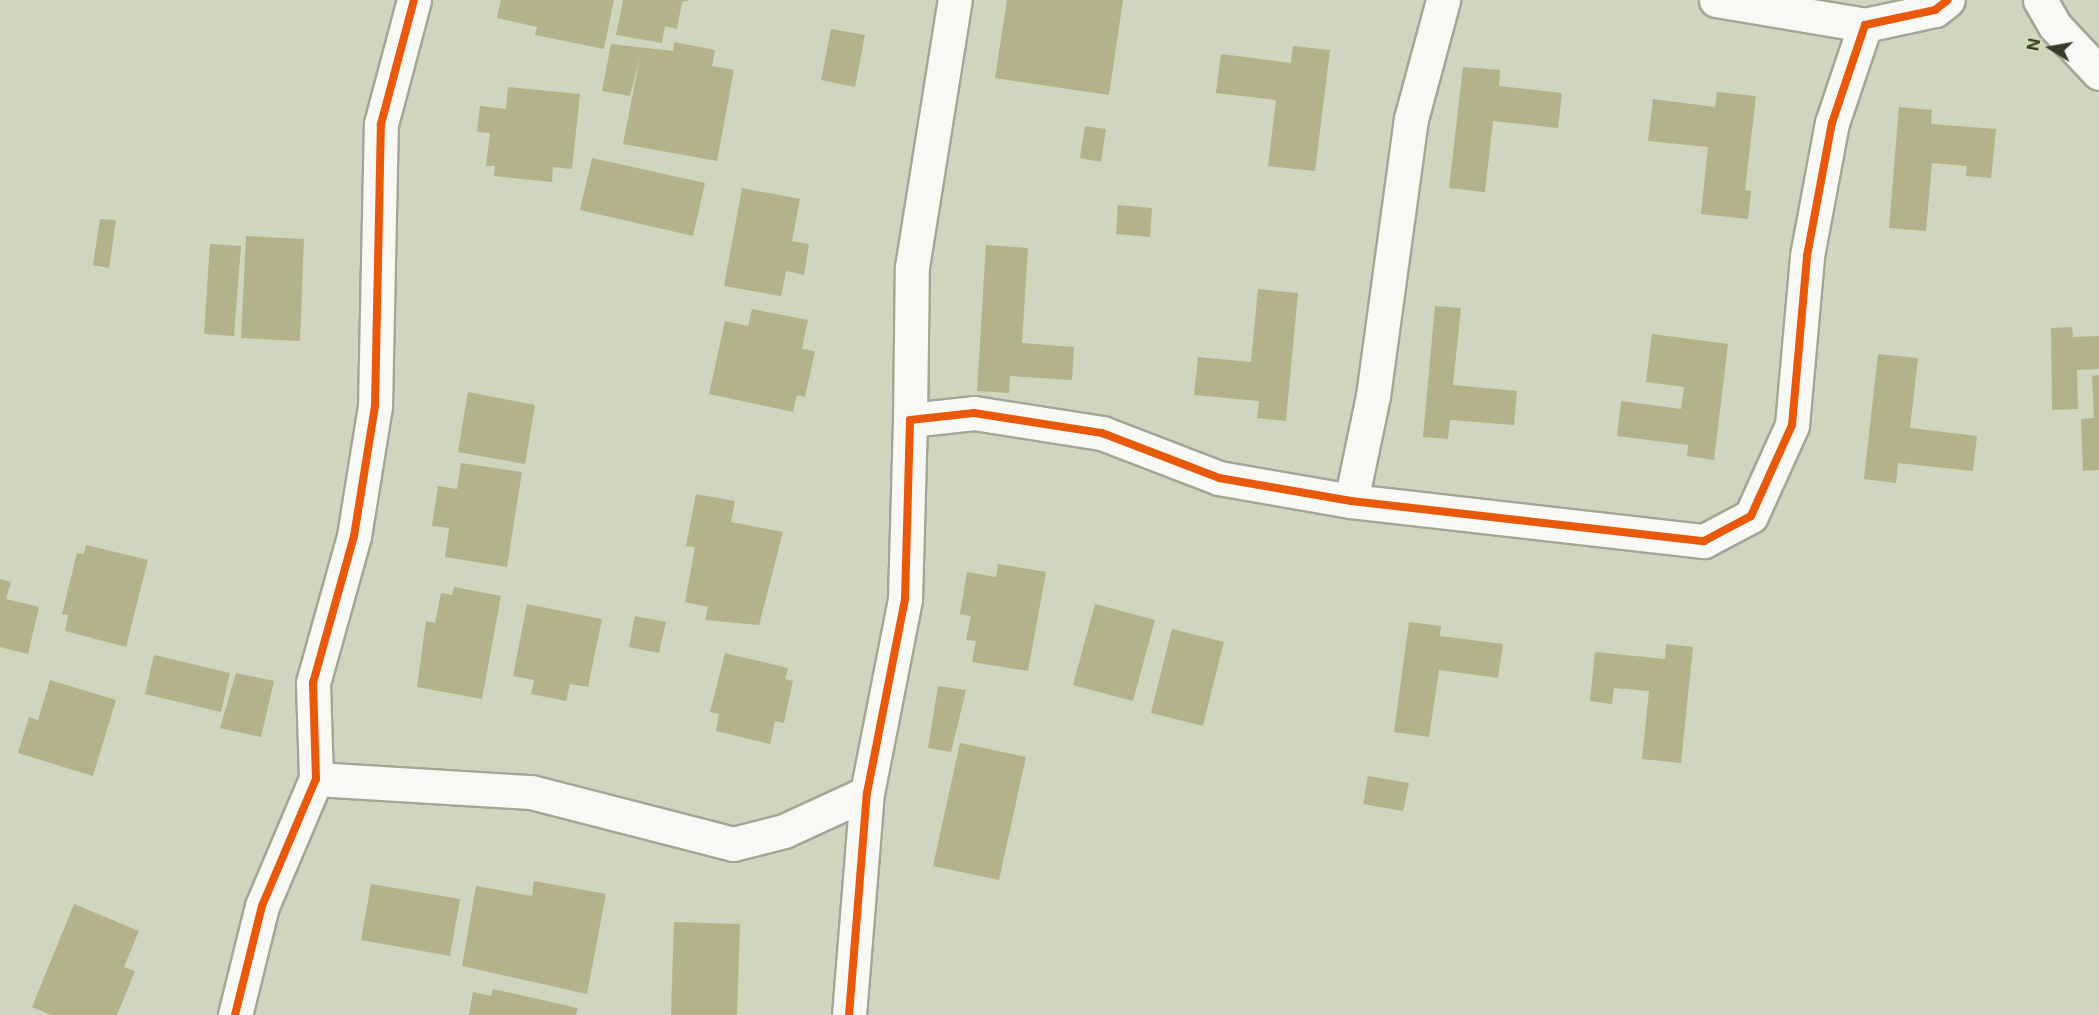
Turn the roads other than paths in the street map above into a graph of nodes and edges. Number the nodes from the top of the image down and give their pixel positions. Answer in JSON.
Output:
{"nodes":[{"id":1,"x":414,"y":0,"type":"edge"},
{"id":2,"x":955,"y":0,"type":"edge"},
{"id":3,"x":1443,"y":0,"type":"edge"},
{"id":4,"x":1716,"y":0,"type":"edge"},
{"id":5,"x":1948,"y":0,"type":"edge"},
{"id":6,"x":2040,"y":0,"type":"edge"},
{"id":7,"x":1865,"y":25,"type":"junction"},
{"id":8,"x":2099,"y":73,"type":"edge"},
{"id":9,"x":910,"y":420,"type":"junction"},
{"id":10,"x":1351,"y":501,"type":"junction"},
{"id":11,"x":316,"y":778,"type":"junction"},
{"id":12,"x":867,"y":793,"type":"junction"},
{"id":13,"x":235,"y":1015,"type":"edge"},
{"id":14,"x":849,"y":1015,"type":"edge"}],
"edges":[{"from":1,"to":11,"type":"street"},
{"from":2,"to":9,"type":"street"},
{"from":3,"to":10,"type":"street"},
{"from":4,"to":7,"type":"street"},
{"from":5,"to":7,"type":"street"},
{"from":6,"to":8,"type":"street"},
{"from":7,"to":10,"type":"street"},
{"from":9,"to":10,"type":"street"},
{"from":9,"to":12,"type":"street"},
{"from":11,"to":12,"type":"street"},
{"from":11,"to":13,"type":"street"},
{"from":12,"to":14,"type":"street"}]}
